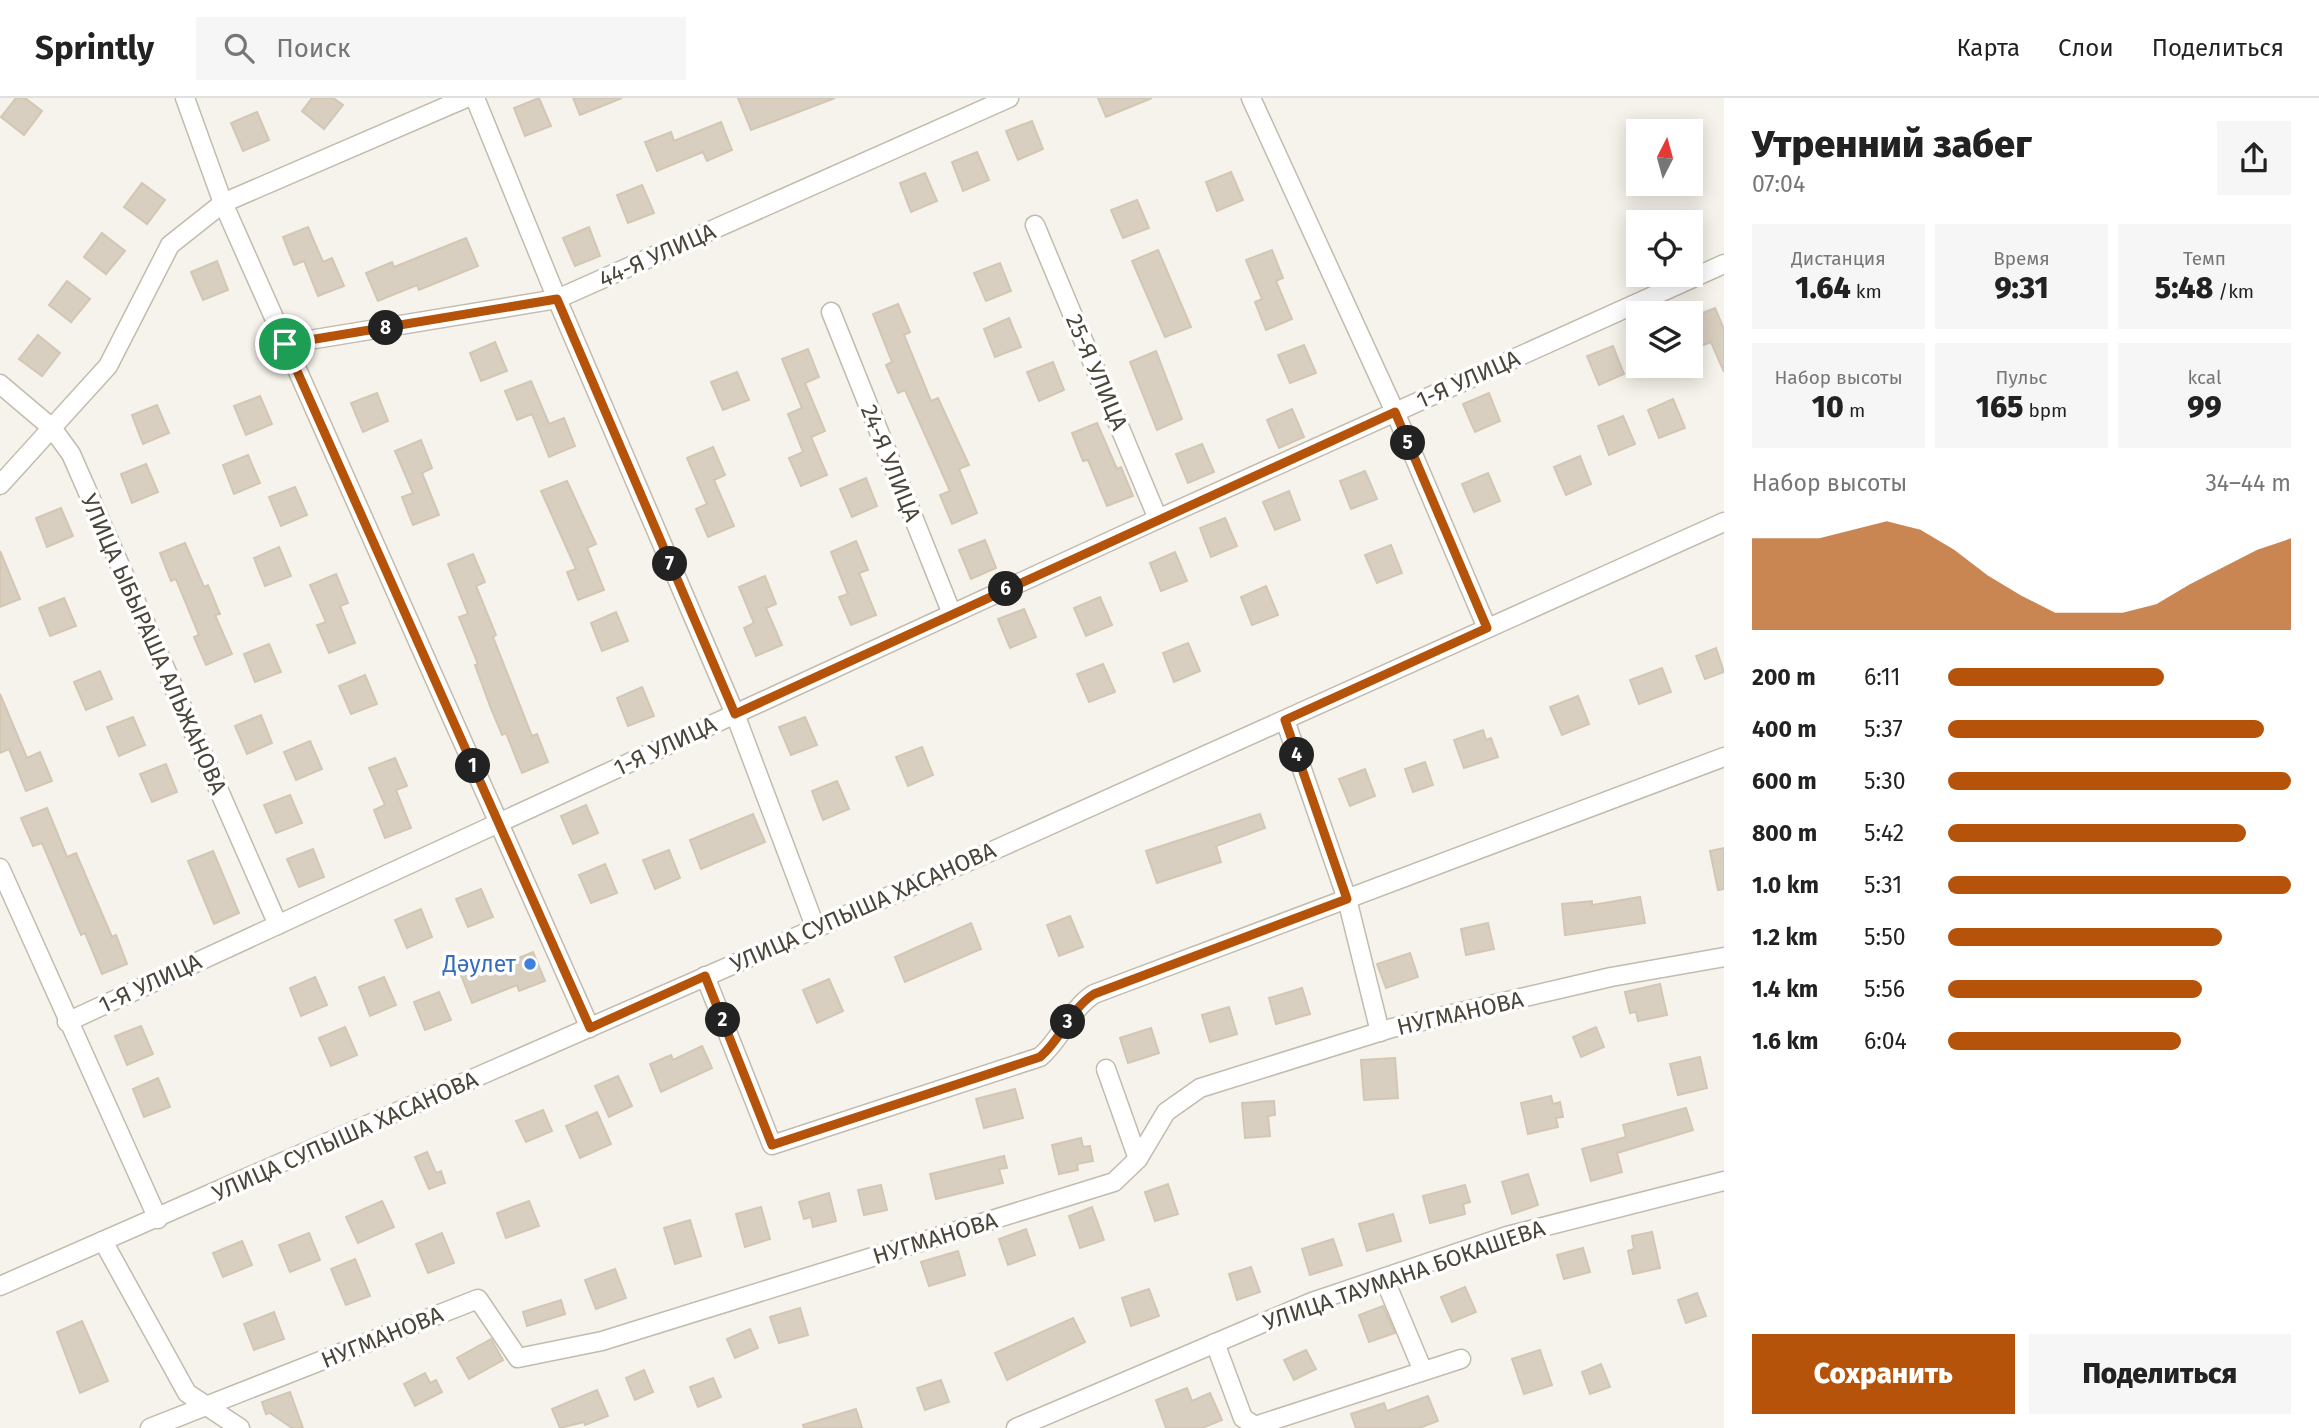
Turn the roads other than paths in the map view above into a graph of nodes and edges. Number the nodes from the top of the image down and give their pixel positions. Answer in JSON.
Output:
{"nodes":[{"id":1,"x":186,"y":98,"type":"edge"},
{"id":2,"x":466,"y":98,"type":"edge"},
{"id":3,"x":475,"y":98,"type":"edge"},
{"id":4,"x":1009,"y":98,"type":"edge"},
{"id":5,"x":1251,"y":98,"type":"edge"},
{"id":6,"x":223,"y":203,"type":"junction"},
{"id":7,"x":1035,"y":225,"type":"dead end"},
{"id":8,"x":1724,"y":264,"type":"edge"},
{"id":9,"x":557,"y":299,"type":"junction"},
{"id":10,"x":831,"y":312,"type":"dead end"},
{"id":11,"x":285,"y":344,"type":"junction"},
{"id":12,"x":0,"y":384,"type":"edge"},
{"id":13,"x":1395,"y":412,"type":"junction"},
{"id":14,"x":52,"y":428,"type":"junction"},
{"id":15,"x":0,"y":485,"type":"edge"},
{"id":16,"x":1158,"y":519,"type":"junction"},
{"id":17,"x":1724,"y":522,"type":"edge"},
{"id":18,"x":951,"y":614,"type":"junction"},
{"id":19,"x":1487,"y":628,"type":"junction"},
{"id":20,"x":735,"y":714,"type":"junction"},
{"id":21,"x":1285,"y":720,"type":"junction"},
{"id":22,"x":1724,"y":757,"type":"edge"},
{"id":23,"x":499,"y":823,"type":"junction"},
{"id":24,"x":0,"y":868,"type":"edge"},
{"id":25,"x":1347,"y":899,"type":"junction"},
{"id":26,"x":278,"y":925,"type":"junction"},
{"id":27,"x":816,"y":929,"type":"junction"},
{"id":28,"x":1724,"y":957,"type":"edge"},
{"id":29,"x":705,"y":976,"type":"junction"},
{"id":30,"x":67,"y":1021,"type":"junction"},
{"id":31,"x":590,"y":1028,"type":"junction"},
{"id":32,"x":1380,"y":1032,"type":"junction"},
{"id":33,"x":1106,"y":1069,"type":"dead end"},
{"id":34,"x":1138,"y":1159,"type":"junction"},
{"id":35,"x":1724,"y":1181,"type":"edge"},
{"id":36,"x":158,"y":1219,"type":"junction"},
{"id":37,"x":103,"y":1241,"type":"junction"},
{"id":38,"x":0,"y":1268,"type":"edge"},
{"id":39,"x":1384,"y":1278,"type":"junction"},
{"id":40,"x":8,"y":1283,"type":"edge"},
{"id":41,"x":1215,"y":1343,"type":"junction"},
{"id":42,"x":1461,"y":1359,"type":"dead end"},
{"id":43,"x":1423,"y":1371,"type":"junction"},
{"id":44,"x":206,"y":1406,"type":"junction"},
{"id":45,"x":150,"y":1428,"type":"edge"},
{"id":46,"x":240,"y":1428,"type":"edge"},
{"id":47,"x":1016,"y":1428,"type":"edge"}],
"edges":[{"from":1,"to":6,"type":"street"},
{"from":2,"to":6,"type":"street"},
{"from":3,"to":9,"type":"street"},
{"from":4,"to":9,"type":"street","name":"44-Я УЛИЦА"},
{"from":5,"to":13,"type":"street"},
{"from":6,"to":11,"type":"street"},
{"from":6,"to":14,"type":"street"},
{"from":7,"to":16,"type":"street","name":"25-Я УЛИЦА"},
{"from":8,"to":13,"type":"street","name":"1-Я УЛИЦА"},
{"from":9,"to":11,"type":"street","name":"44-Я УЛИЦА"},
{"from":9,"to":20,"type":"street"},
{"from":10,"to":18,"type":"street","name":"24-Я УЛИЦА"},
{"from":11,"to":23,"type":"street"},
{"from":12,"to":14,"type":"street","name":"УЛИЦА ЫБЫРАША АЛЬЖАНОВА"},
{"from":13,"to":16,"type":"street","name":"1-Я УЛИЦА"},
{"from":13,"to":19,"type":"street"},
{"from":14,"to":15,"type":"street"},
{"from":14,"to":26,"type":"street","name":"УЛИЦА ЫБЫРАША АЛЬЖАНОВА"},
{"from":16,"to":18,"type":"street","name":"1-Я УЛИЦА"},
{"from":17,"to":19,"type":"street","name":"УЛИЦА СУПЫША ХАСАНОВА"},
{"from":18,"to":20,"type":"street","name":"1-Я УЛИЦА"},
{"from":19,"to":21,"type":"street","name":"УЛИЦА СУПЫША ХАСАНОВА"},
{"from":20,"to":23,"type":"street","name":"1-Я УЛИЦА"},
{"from":20,"to":27,"type":"street"},
{"from":21,"to":25,"type":"street"},
{"from":21,"to":27,"type":"street","name":"УЛИЦА СУПЫША ХАСАНОВА"},
{"from":22,"to":25,"type":"street"},
{"from":23,"to":26,"type":"street","name":"1-Я УЛИЦА"},
{"from":23,"to":31,"type":"street"},
{"from":24,"to":30,"type":"street"},
{"from":25,"to":29,"type":"street"},
{"from":25,"to":32,"type":"street"},
{"from":26,"to":30,"type":"street","name":"1-Я УЛИЦА"},
{"from":27,"to":29,"type":"street","name":"УЛИЦА СУПЫША ХАСАНОВА"},
{"from":28,"to":32,"type":"street","name":"НУГМАНОВА"},
{"from":29,"to":31,"type":"street","name":"УЛИЦА СУПЫША ХАСАНОВА"},
{"from":30,"to":36,"type":"street"},
{"from":31,"to":36,"type":"street","name":"УЛИЦА СУПЫША ХАСАНОВА"},
{"from":32,"to":34,"type":"street","name":"НУГМАНОВА"},
{"from":33,"to":34,"type":"street"},
{"from":34,"to":44,"type":"street","name":"НУГМАНОВА"},
{"from":35,"to":39,"type":"street","name":"УЛИЦА ТАУМАНА БОКАШЕВА"},
{"from":36,"to":37,"type":"street","name":"УЛИЦА СУПЫША ХАСАНОВА"},
{"from":37,"to":40,"type":"street","name":"УЛИЦА СУПЫША ХАСАНОВА"},
{"from":37,"to":44,"type":"street"},
{"from":38,"to":40,"type":"street"},
{"from":39,"to":41,"type":"street","name":"УЛИЦА ТАУМАНА БОКАШЕВА"},
{"from":39,"to":43,"type":"street"},
{"from":41,"to":43,"type":"street"},
{"from":41,"to":47,"type":"street","name":"УЛИЦА ТАУМАНА БОКАШЕВА"},
{"from":42,"to":43,"type":"street"},
{"from":44,"to":45,"type":"street","name":"НУГМАНОВА"},
{"from":44,"to":46,"type":"street"}]}
